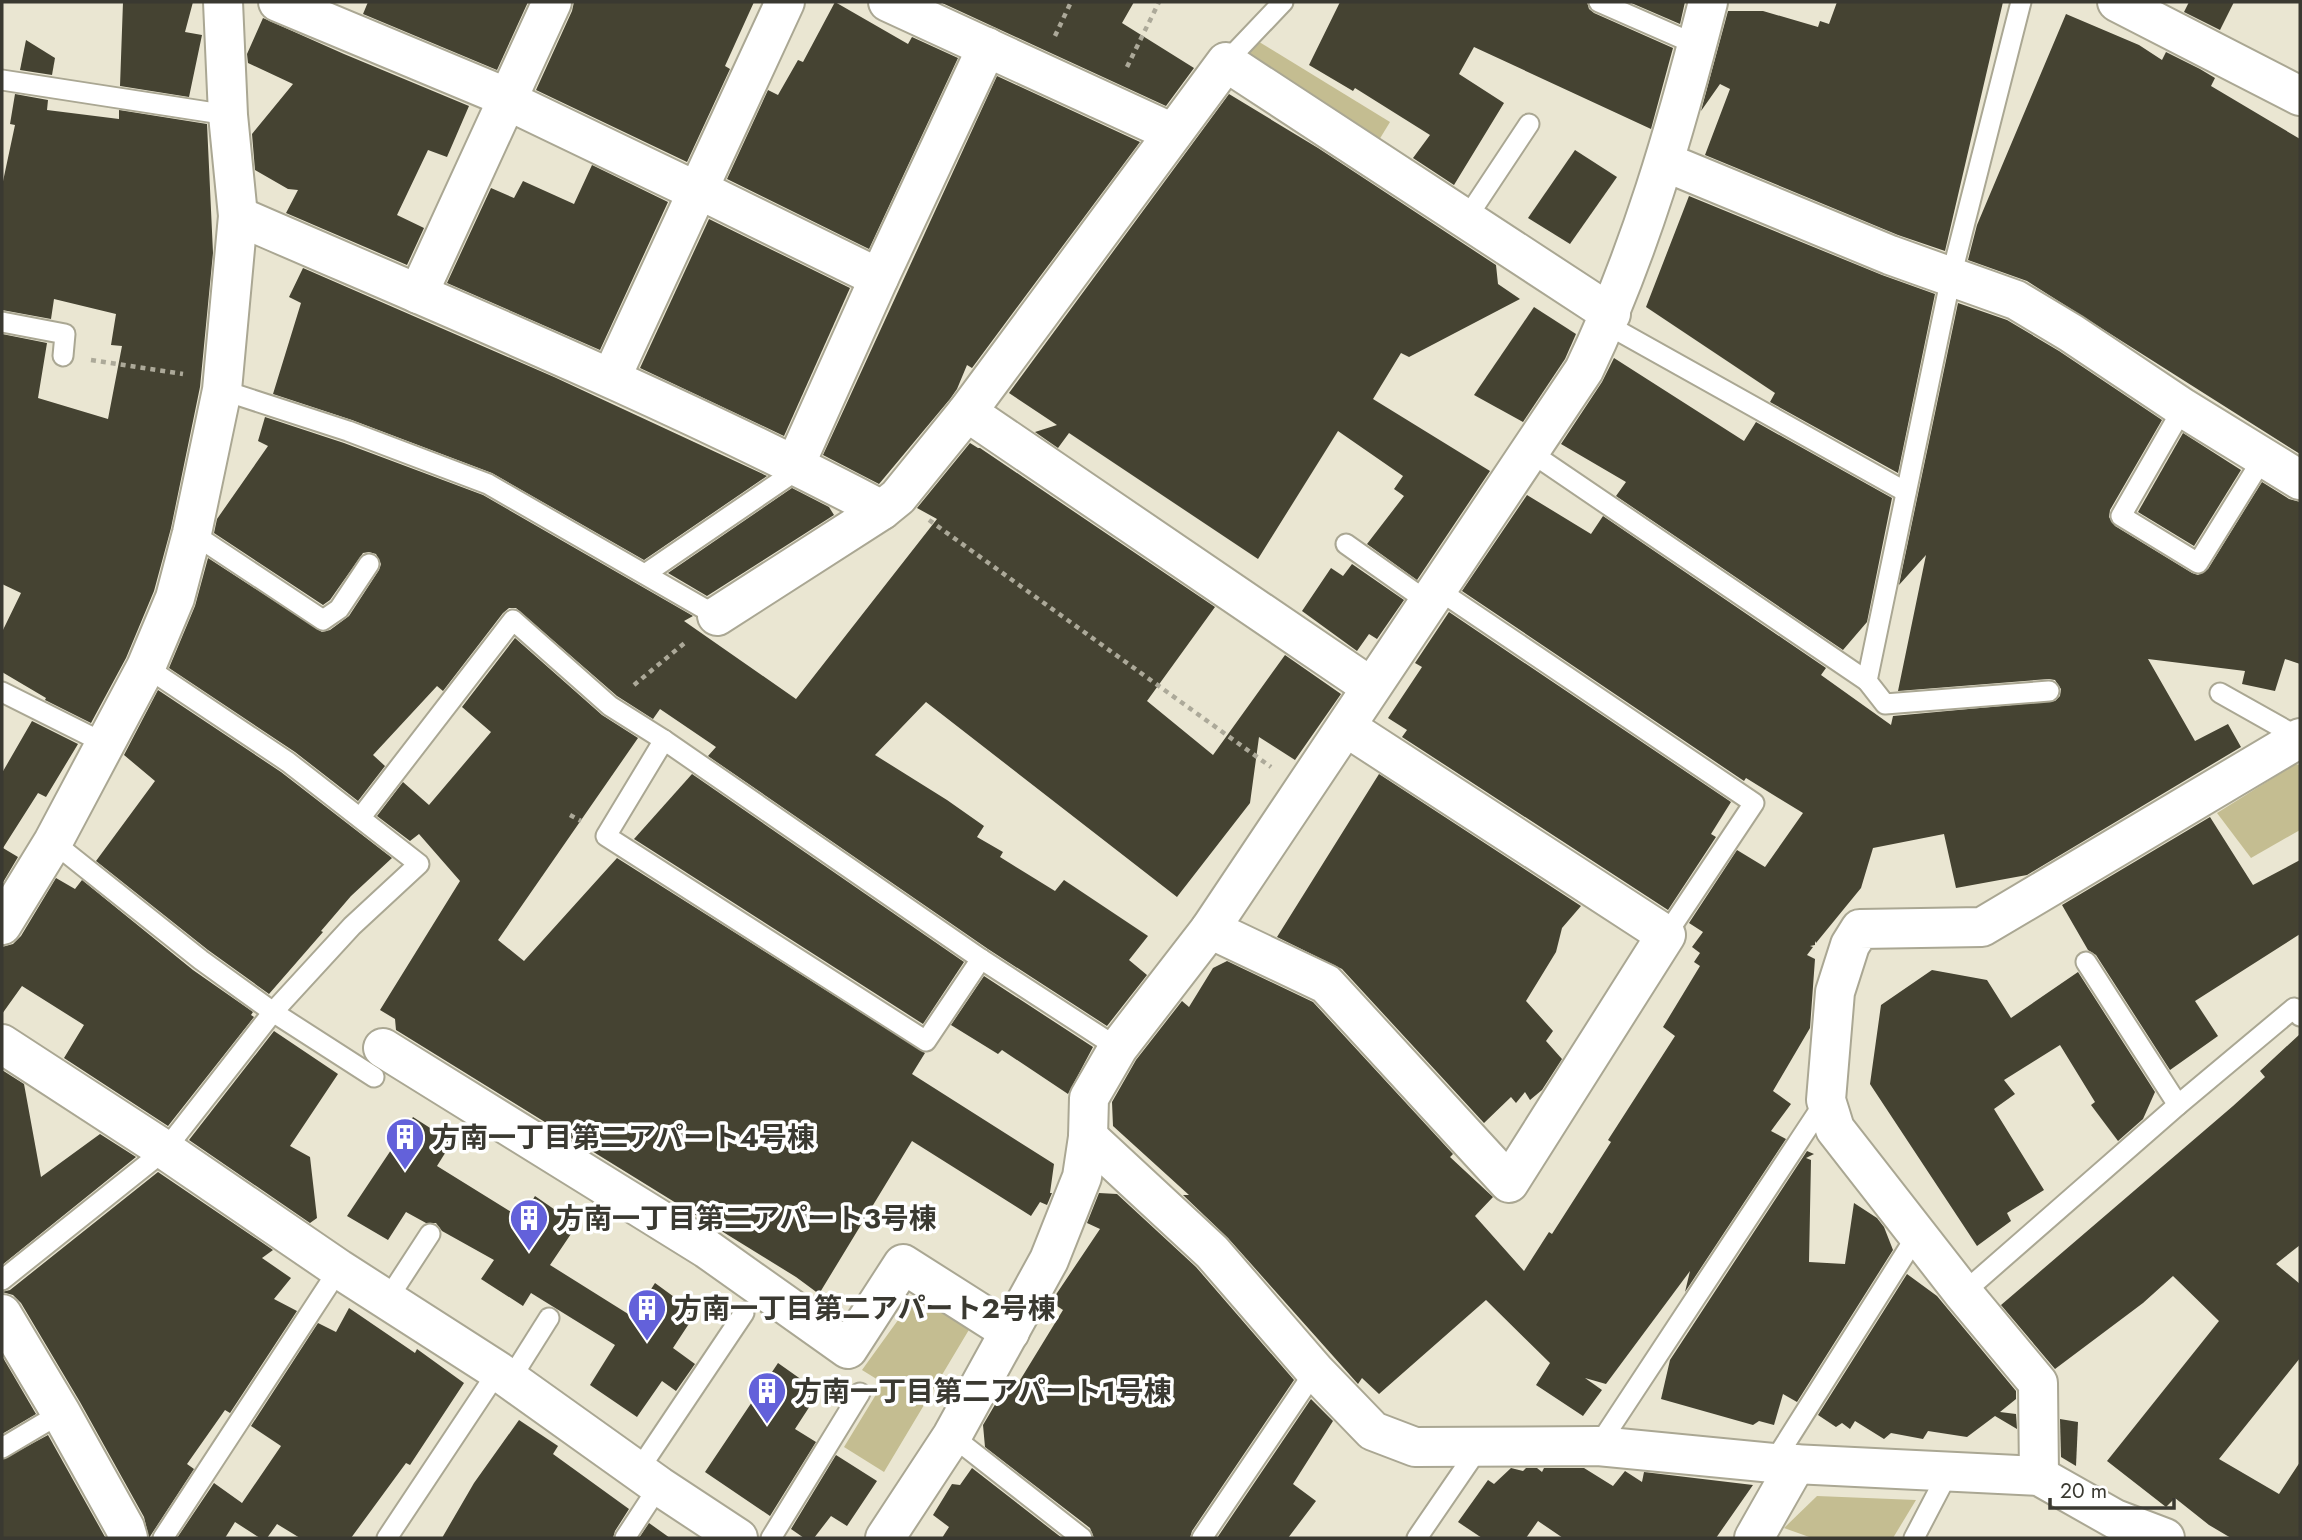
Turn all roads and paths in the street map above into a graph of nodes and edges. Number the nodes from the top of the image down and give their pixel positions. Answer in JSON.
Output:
{"nodes":[{"id":1,"x":223,"y":2,"type":"edge"},
{"id":2,"x":278,"y":2,"type":"edge"},
{"id":3,"x":552,"y":2,"type":"edge"},
{"id":4,"x":785,"y":2,"type":"edge"},
{"id":5,"x":888,"y":2,"type":"edge"},
{"id":6,"x":1159,"y":2,"type":"edge"},
{"id":7,"x":1283,"y":2,"type":"edge"},
{"id":8,"x":1600,"y":2,"type":"edge"},
{"id":9,"x":1708,"y":2,"type":"edge"},
{"id":10,"x":2021,"y":2,"type":"edge"},
{"id":11,"x":2117,"y":2,"type":"edge"},
{"id":12,"x":2162,"y":12,"type":"edge"},
{"id":13,"x":1697,"y":45,"type":"junction"},
{"id":14,"x":987,"y":47,"type":"junction"},
{"id":15,"x":1226,"y":62,"type":"junction"},
{"id":16,"x":2,"y":80,"type":"edge"},
{"id":17,"x":2300,"y":96,"type":"edge"},
{"id":18,"x":508,"y":98,"type":"junction"},
{"id":19,"x":1110,"y":103,"type":"junction"},
{"id":20,"x":228,"y":115,"type":"junction"},
{"id":21,"x":1529,"y":124,"type":"dead end"},
{"id":22,"x":1173,"y":133,"type":"junction"},
{"id":23,"x":1665,"y":162,"type":"junction"},
{"id":24,"x":698,"y":191,"type":"junction"},
{"id":25,"x":238,"y":216,"type":"junction"},
{"id":26,"x":1466,"y":219,"type":"junction"},
{"id":27,"x":1951,"y":277,"type":"junction"},
{"id":28,"x":879,"y":278,"type":"junction"},
{"id":29,"x":418,"y":294,"type":"junction"},
{"id":30,"x":1609,"y":319,"type":"junction"},
{"id":31,"x":2,"y":322,"type":"edge"},
{"id":32,"x":63,"y":356,"type":"joint"},
{"id":33,"x":611,"y":379,"type":"junction"},
{"id":34,"x":222,"y":385,"type":"junction"},
{"id":35,"x":2183,"y":408,"type":"junction"},
{"id":36,"x":967,"y":412,"type":"junction"},
{"id":37,"x":1530,"y":452,"type":"junction"},
{"id":38,"x":2263,"y":458,"type":"junction"},
{"id":39,"x":795,"y":465,"type":"junction"},
{"id":40,"x":2300,"y":480,"type":"edge"},
{"id":41,"x":1906,"y":492,"type":"junction"},
{"id":42,"x":890,"y":503,"type":"junction"},
{"id":43,"x":192,"y":533,"type":"junction"},
{"id":44,"x":1346,"y":544,"type":"dead end"},
{"id":45,"x":369,"y":564,"type":"dead end"},
{"id":46,"x":645,"y":574,"type":"junction"},
{"id":47,"x":1433,"y":596,"type":"junction"},
{"id":48,"x":717,"y":616,"type":"junction"},
{"id":49,"x":146,"y":667,"type":"junction"},
{"id":50,"x":1867,"y":681,"type":"junction"},
{"id":51,"x":1371,"y":687,"type":"junction"},
{"id":52,"x":2049,"y":691,"type":"dead end"},
{"id":53,"x":2,"y":692,"type":"edge"},
{"id":54,"x":2220,"y":693,"type":"dead end"},
{"id":55,"x":610,"y":705,"type":"junction"},
{"id":56,"x":1346,"y":727,"type":"junction"},
{"id":57,"x":2300,"y":738,"type":"edge"},
{"id":58,"x":664,"y":740,"type":"junction"},
{"id":59,"x":106,"y":744,"type":"junction"},
{"id":60,"x":1303,"y":791,"type":"junction"},
{"id":61,"x":361,"y":817,"type":"junction"},
{"id":62,"x":52,"y":842,"type":"junction"},
{"id":63,"x":2,"y":925,"type":"edge"},
{"id":64,"x":1210,"y":929,"type":"junction"},
{"id":65,"x":1666,"y":935,"type":"junction"},
{"id":66,"x":981,"y":959,"type":"junction"},
{"id":67,"x":2086,"y":962,"type":"dead end"},
{"id":68,"x":273,"y":1012,"type":"junction"},
{"id":69,"x":2300,"y":1016,"type":"edge"},
{"id":70,"x":2,"y":1044,"type":"edge"},
{"id":71,"x":1118,"y":1048,"type":"junction"},
{"id":72,"x":379,"y":1063,"type":"joint"},
{"id":73,"x":1826,"y":1100,"type":"junction"},
{"id":74,"x":2178,"y":1105,"type":"junction"},
{"id":75,"x":1088,"y":1137,"type":"junction"},
{"id":76,"x":165,"y":1150,"type":"junction"},
{"id":77,"x":430,"y":1234,"type":"dead end"},
{"id":78,"x":1917,"y":1235,"type":"junction"},
{"id":79,"x":339,"y":1269,"type":"junction"},
{"id":80,"x":2,"y":1280,"type":"edge"},
{"id":81,"x":1963,"y":1293,"type":"junction"},
{"id":82,"x":387,"y":1300,"type":"junction"},
{"id":83,"x":744,"y":1313,"type":"dead end"},
{"id":84,"x":2,"y":1314,"type":"edge"},
{"id":85,"x":549,"y":1318,"type":"dead end"},
{"id":86,"x":1010,"y":1332,"type":"junction"},
{"id":87,"x":1315,"y":1371,"type":"junction"},
{"id":88,"x":504,"y":1375,"type":"junction"},
{"id":89,"x":860,"y":1393,"type":"dead end"},
{"id":90,"x":61,"y":1413,"type":"junction"},
{"id":91,"x":952,"y":1436,"type":"junction"},
{"id":92,"x":1481,"y":1445,"type":"junction"},
{"id":93,"x":1598,"y":1446,"type":"junction"},
{"id":94,"x":2,"y":1448,"type":"edge"},
{"id":95,"x":1784,"y":1464,"type":"junction"},
{"id":96,"x":1949,"y":1471,"type":"junction"},
{"id":97,"x":2039,"y":1476,"type":"junction"},
{"id":98,"x":648,"y":1479,"type":"junction"},
{"id":99,"x":2110,"y":1528,"type":"edge"},
{"id":100,"x":1428,"y":1535,"type":"edge"},
{"id":101,"x":128,"y":1538,"type":"edge"},
{"id":102,"x":163,"y":1538,"type":"edge"},
{"id":103,"x":387,"y":1538,"type":"edge"},
{"id":104,"x":625,"y":1538,"type":"edge"},
{"id":105,"x":738,"y":1538,"type":"edge"},
{"id":106,"x":771,"y":1538,"type":"edge"},
{"id":107,"x":885,"y":1538,"type":"edge"},
{"id":108,"x":1082,"y":1538,"type":"edge"},
{"id":109,"x":1202,"y":1538,"type":"edge"},
{"id":110,"x":1754,"y":1538,"type":"edge"},
{"id":111,"x":1914,"y":1538,"type":"edge"},
{"id":112,"x":2165,"y":1538,"type":"edge"}],
"edges":[{"from":1,"to":20,"type":"street"},
{"from":2,"to":18,"type":"street"},
{"from":3,"to":18,"type":"street"},
{"from":4,"to":24,"type":"street"},
{"from":5,"to":14,"type":"street"},
{"from":6,"to":19,"type":"path"},
{"from":7,"to":15,"type":"lane"},
{"from":8,"to":13,"type":"lane"},
{"from":9,"to":13,"type":"street"},
{"from":10,"to":27,"type":"lane"},
{"from":11,"to":12,"type":"street"},
{"from":12,"to":17,"type":"street"},
{"from":13,"to":23,"type":"street"},
{"from":14,"to":19,"type":"street"},
{"from":14,"to":28,"type":"street"},
{"from":15,"to":22,"type":"street"},
{"from":15,"to":26,"type":"street"},
{"from":16,"to":20,"type":"lane"},
{"from":18,"to":24,"type":"street"},
{"from":18,"to":29,"type":"street"},
{"from":19,"to":22,"type":"street"},
{"from":20,"to":25,"type":"street"},
{"from":21,"to":26,"type":"lane"},
{"from":22,"to":36,"type":"street"},
{"from":23,"to":27,"type":"street"},
{"from":23,"to":30,"type":"street"},
{"from":24,"to":28,"type":"street"},
{"from":24,"to":33,"type":"street"},
{"from":25,"to":29,"type":"street"},
{"from":25,"to":34,"type":"street"},
{"from":26,"to":30,"type":"street"},
{"from":27,"to":35,"type":"street"},
{"from":27,"to":41,"type":"lane"},
{"from":28,"to":39,"type":"street"},
{"from":29,"to":33,"type":"street"},
{"from":30,"to":37,"type":"street"},
{"from":30,"to":41,"type":"lane"},
{"from":31,"to":32,"type":"lane"},
{"from":32,"to":34,"type":"path"},
{"from":33,"to":39,"type":"street"},
{"from":34,"to":43,"type":"street"},
{"from":34,"to":46,"type":"lane"},
{"from":35,"to":38,"type":"street"},
{"from":35,"to":38,"type":"lane"},
{"from":36,"to":42,"type":"street"},
{"from":36,"to":51,"type":"street"},
{"from":37,"to":47,"type":"street"},
{"from":37,"to":50,"type":"lane"},
{"from":38,"to":40,"type":"street"},
{"from":39,"to":42,"type":"street"},
{"from":39,"to":46,"type":"lane"},
{"from":41,"to":50,"type":"lane"},
{"from":42,"to":48,"type":"street"},
{"from":42,"to":60,"type":"path"},
{"from":43,"to":45,"type":"lane"},
{"from":43,"to":49,"type":"street"},
{"from":44,"to":47,"type":"lane"},
{"from":46,"to":48,"type":"lane"},
{"from":47,"to":51,"type":"street"},
{"from":47,"to":65,"type":"lane"},
{"from":48,"to":55,"type":"path"},
{"from":49,"to":59,"type":"street"},
{"from":49,"to":61,"type":"lane"},
{"from":50,"to":52,"type":"lane"},
{"from":51,"to":56,"type":"street"},
{"from":53,"to":59,"type":"lane"},
{"from":54,"to":57,"type":"lane"},
{"from":55,"to":58,"type":"lane"},
{"from":55,"to":61,"type":"lane"},
{"from":56,"to":60,"type":"street"},
{"from":56,"to":65,"type":"street"},
{"from":57,"to":73,"type":"street"},
{"from":58,"to":66,"type":"lane"},
{"from":58,"to":66,"type":"lane"},
{"from":59,"to":62,"type":"street"},
{"from":60,"to":64,"type":"street"},
{"from":61,"to":68,"type":"lane"},
{"from":62,"to":63,"type":"street"},
{"from":62,"to":68,"type":"lane"},
{"from":64,"to":65,"type":"street"},
{"from":64,"to":71,"type":"street"},
{"from":66,"to":71,"type":"lane"},
{"from":67,"to":74,"type":"lane"},
{"from":68,"to":72,"type":"lane"},
{"from":68,"to":76,"type":"lane"},
{"from":69,"to":74,"type":"lane"},
{"from":70,"to":76,"type":"street"},
{"from":71,"to":75,"type":"street"},
{"from":72,"to":86,"type":"street"},
{"from":73,"to":78,"type":"street"},
{"from":73,"to":93,"type":"lane"},
{"from":74,"to":81,"type":"lane"},
{"from":75,"to":86,"type":"street"},
{"from":75,"to":87,"type":"street"},
{"from":76,"to":79,"type":"street"},
{"from":76,"to":80,"type":"lane"},
{"from":77,"to":82,"type":"lane"},
{"from":78,"to":81,"type":"street"},
{"from":78,"to":95,"type":"lane"},
{"from":79,"to":82,"type":"street"},
{"from":79,"to":102,"type":"lane"},
{"from":81,"to":97,"type":"street"},
{"from":82,"to":88,"type":"street"},
{"from":83,"to":98,"type":"lane"},
{"from":84,"to":90,"type":"street"},
{"from":85,"to":88,"type":"lane"},
{"from":86,"to":91,"type":"street"},
{"from":87,"to":92,"type":"street"},
{"from":87,"to":109,"type":"lane"},
{"from":88,"to":98,"type":"street"},
{"from":88,"to":103,"type":"lane"},
{"from":89,"to":106,"type":"lane"},
{"from":90,"to":94,"type":"lane"},
{"from":90,"to":101,"type":"street"},
{"from":91,"to":107,"type":"street"},
{"from":91,"to":108,"type":"lane"},
{"from":92,"to":93,"type":"street"},
{"from":92,"to":100,"type":"lane"},
{"from":93,"to":95,"type":"street"},
{"from":95,"to":96,"type":"street"},
{"from":95,"to":110,"type":"street"},
{"from":96,"to":97,"type":"street"},
{"from":96,"to":111,"type":"lane"},
{"from":97,"to":99,"type":"street"},
{"from":98,"to":104,"type":"lane"},
{"from":98,"to":105,"type":"street"},
{"from":99,"to":112,"type":"street"}]}
